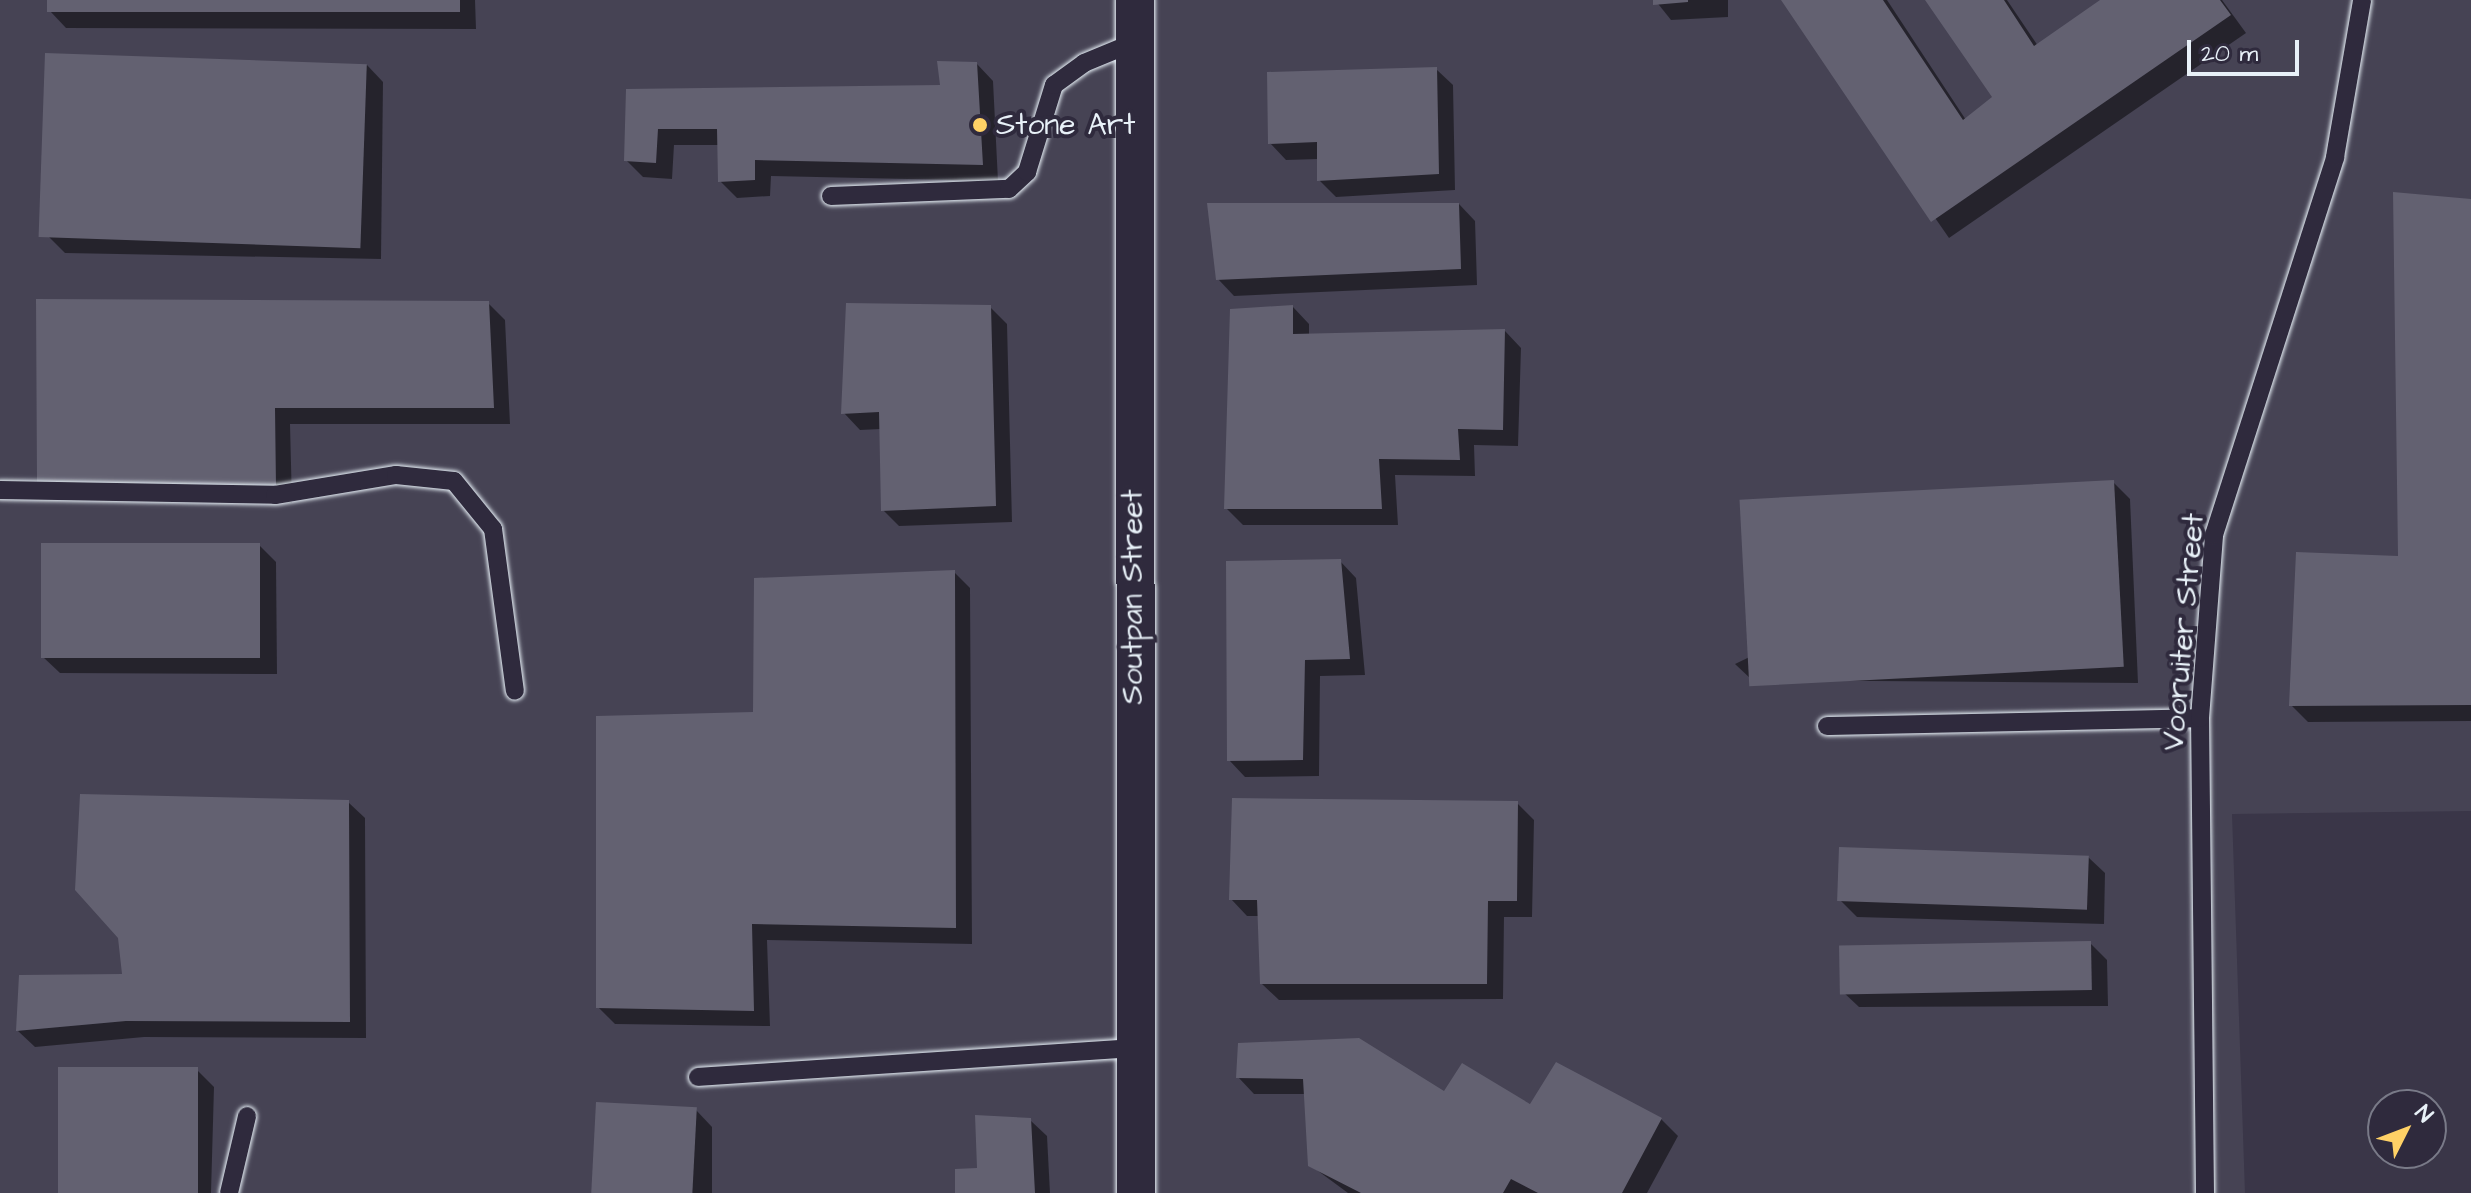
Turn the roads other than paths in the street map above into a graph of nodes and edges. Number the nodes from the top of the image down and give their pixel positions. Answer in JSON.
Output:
{"nodes":[{"id":1,"x":1135,"y":0,"type":"edge"},
{"id":2,"x":2362,"y":0,"type":"edge"},
{"id":3,"x":1135,"y":42,"type":"junction"},
{"id":4,"x":831,"y":196,"type":"dead end"},
{"id":5,"x":0,"y":490,"type":"edge"},
{"id":6,"x":515,"y":691,"type":"dead end"},
{"id":7,"x":2200,"y":718,"type":"junction"},
{"id":8,"x":1827,"y":726,"type":"dead end"},
{"id":9,"x":1133,"y":1048,"type":"junction"},
{"id":10,"x":698,"y":1077,"type":"dead end"},
{"id":11,"x":247,"y":1116,"type":"dead end"},
{"id":12,"x":229,"y":1193,"type":"edge"},
{"id":13,"x":1136,"y":1193,"type":"edge"},
{"id":14,"x":2205,"y":1193,"type":"edge"}],
"edges":[{"from":1,"to":3,"type":"street","name":"Soutpan Street"},
{"from":2,"to":7,"type":"lane","name":"Vooruiter Street"},
{"from":3,"to":4,"type":"lane"},
{"from":3,"to":9,"type":"street","name":"Soutpan Street"},
{"from":5,"to":6,"type":"lane"},
{"from":7,"to":8,"type":"lane"},
{"from":7,"to":14,"type":"lane","name":"Vooruiter Street"},
{"from":9,"to":10,"type":"lane"},
{"from":9,"to":13,"type":"street","name":"Soutpan Street"},
{"from":11,"to":12,"type":"lane"}]}
